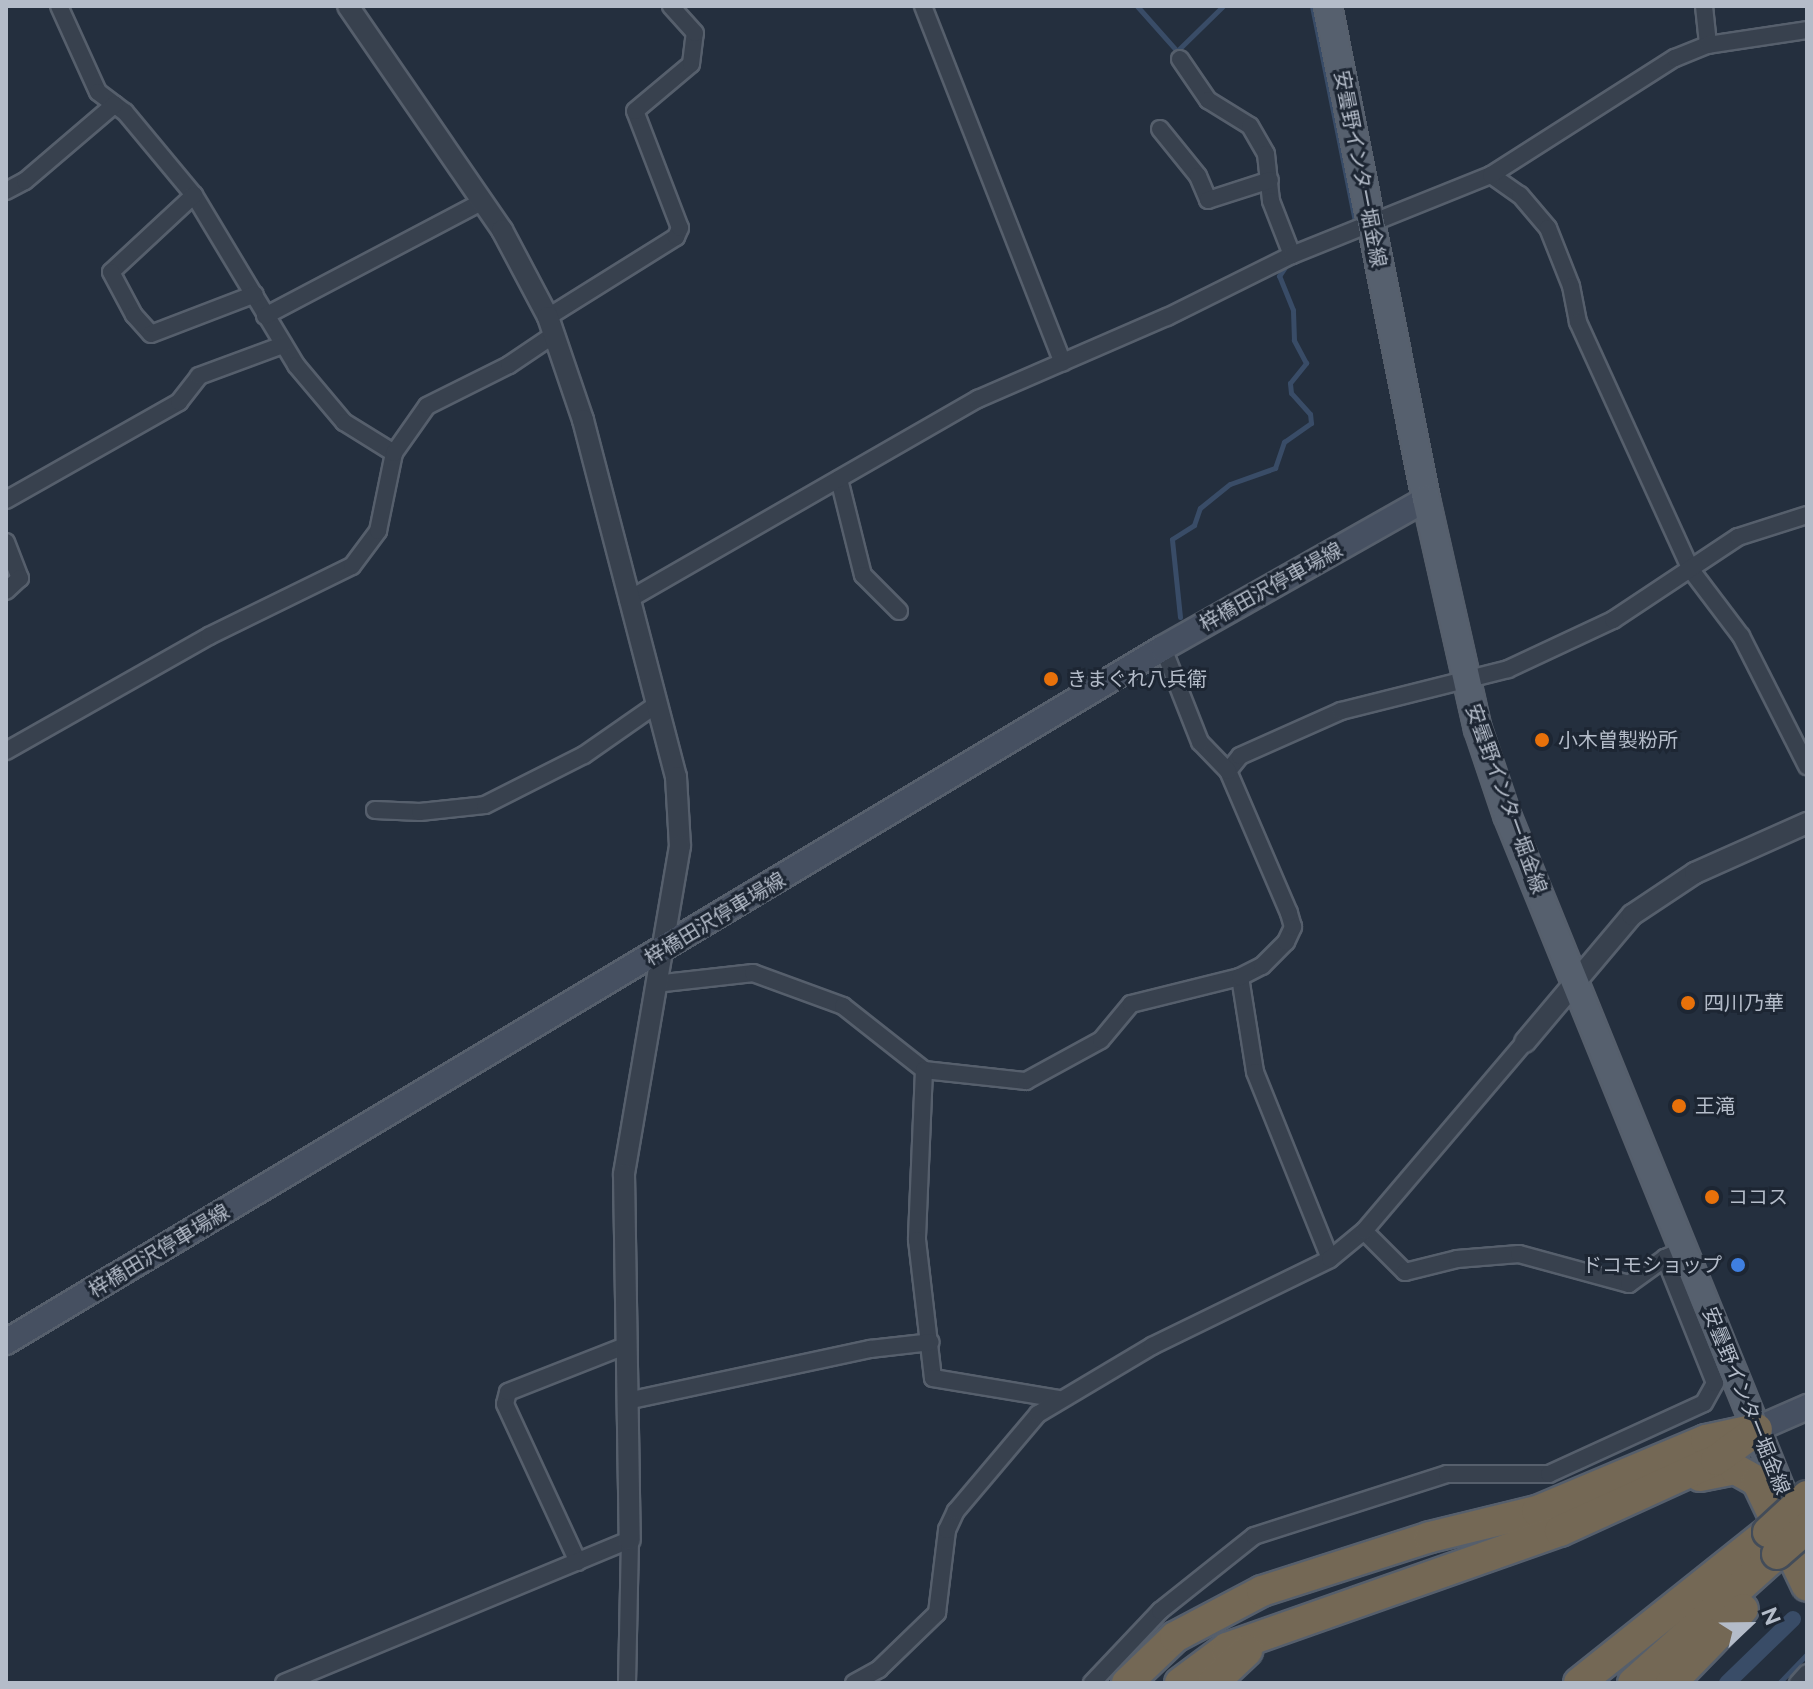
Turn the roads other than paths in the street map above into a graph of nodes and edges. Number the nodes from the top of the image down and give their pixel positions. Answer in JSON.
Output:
{"nodes":[{"id":1,"x":59,"y":6,"type":"edge"},
{"id":2,"x":348,"y":6,"type":"edge"},
{"id":3,"x":923,"y":6,"type":"edge"},
{"id":4,"x":1328,"y":6,"type":"edge"},
{"id":5,"x":1704,"y":6,"type":"edge"},
{"id":6,"x":679,"y":8,"type":"edge"},
{"id":7,"x":1807,"y":30,"type":"edge"},
{"id":8,"x":1708,"y":45,"type":"junction"},
{"id":9,"x":1180,"y":59,"type":"dead end"},
{"id":10,"x":115,"y":104,"type":"junction"},
{"id":11,"x":1160,"y":129,"type":"dead end"},
{"id":12,"x":1491,"y":175,"type":"junction"},
{"id":13,"x":1270,"y":180,"type":"junction"},
{"id":14,"x":6,"y":191,"type":"edge"},
{"id":15,"x":194,"y":195,"type":"junction"},
{"id":16,"x":481,"y":202,"type":"junction"},
{"id":17,"x":1372,"y":226,"type":"junction"},
{"id":18,"x":1292,"y":255,"type":"junction"},
{"id":19,"x":255,"y":294,"type":"junction"},
{"id":20,"x":265,"y":316,"type":"junction"},
{"id":21,"x":552,"y":326,"type":"junction"},
{"id":22,"x":283,"y":345,"type":"junction"},
{"id":23,"x":1063,"y":363,"type":"junction"},
{"id":24,"x":394,"y":453,"type":"junction"},
{"id":25,"x":839,"y":479,"type":"junction"},
{"id":26,"x":1426,"y":499,"type":"junction"},
{"id":27,"x":6,"y":500,"type":"edge"},
{"id":28,"x":1807,"y":515,"type":"edge"},
{"id":29,"x":6,"y":542,"type":"edge"},
{"id":30,"x":1691,"y":570,"type":"junction"},
{"id":31,"x":6,"y":591,"type":"edge"},
{"id":32,"x":628,"y":600,"type":"junction"},
{"id":33,"x":899,"y":611,"type":"dead end"},
{"id":34,"x":1163,"y":648,"type":"junction"},
{"id":35,"x":1465,"y":681,"type":"junction"},
{"id":36,"x":657,"y":704,"type":"junction"},
{"id":37,"x":6,"y":751,"type":"edge"},
{"id":38,"x":1807,"y":766,"type":"edge"},
{"id":39,"x":1228,"y":771,"type":"junction"},
{"id":40,"x":375,"y":810,"type":"dead end"},
{"id":41,"x":1807,"y":823,"type":"edge"},
{"id":42,"x":662,"y":951,"type":"junction"},
{"id":43,"x":1240,"y":977,"type":"junction"},
{"id":44,"x":1575,"y":981,"type":"junction"},
{"id":45,"x":655,"y":984,"type":"junction"},
{"id":46,"x":1525,"y":1042,"type":"joint"},
{"id":47,"x":924,"y":1070,"type":"junction"},
{"id":48,"x":1364,"y":1231,"type":"junction"},
{"id":49,"x":1675,"y":1253,"type":"junction"},
{"id":50,"x":1330,"y":1259,"type":"junction"},
{"id":51,"x":6,"y":1342,"type":"edge"},
{"id":52,"x":931,"y":1342,"type":"junction"},
{"id":53,"x":625,"y":1346,"type":"junction"},
{"id":54,"x":1058,"y":1399,"type":"junction"},
{"id":55,"x":627,"y":1401,"type":"junction"},
{"id":56,"x":1807,"y":1407,"type":"edge"},
{"id":57,"x":1757,"y":1429,"type":"junction"},
{"id":58,"x":1807,"y":1496,"type":"edge"},
{"id":59,"x":1621,"y":1506,"type":"junction"},
{"id":60,"x":1807,"y":1528,"type":"edge"},
{"id":61,"x":630,"y":1540,"type":"junction"},
{"id":62,"x":1807,"y":1546,"type":"edge"},
{"id":63,"x":1789,"y":1559,"type":"edge"},
{"id":64,"x":578,"y":1562,"type":"junction"},
{"id":65,"x":1262,"y":1591,"type":"junction"},
{"id":66,"x":1301,"y":1621,"type":"junction"},
{"id":67,"x":1807,"y":1673,"type":"edge"},
{"id":68,"x":284,"y":1683,"type":"edge"},
{"id":69,"x":627,"y":1683,"type":"edge"},
{"id":70,"x":854,"y":1683,"type":"edge"},
{"id":71,"x":1092,"y":1683,"type":"edge"},
{"id":72,"x":1127,"y":1683,"type":"edge"},
{"id":73,"x":1157,"y":1683,"type":"edge"},
{"id":74,"x":1180,"y":1683,"type":"edge"},
{"id":75,"x":1213,"y":1683,"type":"edge"},
{"id":76,"x":1579,"y":1683,"type":"edge"},
{"id":77,"x":1597,"y":1683,"type":"edge"},
{"id":78,"x":1633,"y":1683,"type":"edge"},
{"id":79,"x":1671,"y":1683,"type":"edge"},
{"id":80,"x":1798,"y":1683,"type":"edge"}],
"edges":[{"from":1,"to":10,"type":"street"},
{"from":2,"to":16,"type":"street"},
{"from":3,"to":23,"type":"street"},
{"from":4,"to":17,"type":"main road","name":"安曇野インター堀金線"},
{"from":5,"to":8,"type":"street"},
{"from":6,"to":21,"type":"street"},
{"from":7,"to":8,"type":"street"},
{"from":8,"to":12,"type":"street"},
{"from":9,"to":13,"type":"street"},
{"from":10,"to":14,"type":"street"},
{"from":10,"to":15,"type":"street"},
{"from":11,"to":13,"type":"street"},
{"from":12,"to":17,"type":"street"},
{"from":12,"to":30,"type":"street"},
{"from":13,"to":18,"type":"street"},
{"from":15,"to":19,"type":"street"},
{"from":15,"to":19,"type":"street"},
{"from":16,"to":20,"type":"street"},
{"from":16,"to":21,"type":"street"},
{"from":17,"to":18,"type":"street"},
{"from":17,"to":26,"type":"main road","name":"安曇野インター堀金線"},
{"from":18,"to":23,"type":"street"},
{"from":19,"to":20,"type":"street"},
{"from":20,"to":22,"type":"street"},
{"from":21,"to":24,"type":"street"},
{"from":21,"to":32,"type":"street"},
{"from":22,"to":24,"type":"street"},
{"from":22,"to":27,"type":"street"},
{"from":23,"to":25,"type":"street"},
{"from":24,"to":37,"type":"street"},
{"from":25,"to":32,"type":"street"},
{"from":25,"to":33,"type":"street"},
{"from":26,"to":34,"type":"main road","name":"梓橋田沢停車場線"},
{"from":26,"to":35,"type":"main road","name":"安曇野インター堀金線"},
{"from":28,"to":30,"type":"street"},
{"from":29,"to":31,"type":"street"},
{"from":30,"to":35,"type":"street"},
{"from":30,"to":38,"type":"street"},
{"from":32,"to":36,"type":"street"},
{"from":34,"to":39,"type":"street"},
{"from":34,"to":42,"type":"main road","name":"梓橋田沢停車場線"},
{"from":35,"to":39,"type":"street"},
{"from":35,"to":44,"type":"main road","name":"安曇野インター堀金線"},
{"from":36,"to":40,"type":"street"},
{"from":36,"to":42,"type":"street"},
{"from":39,"to":43,"type":"street"},
{"from":41,"to":44,"type":"street"},
{"from":42,"to":45,"type":"street"},
{"from":42,"to":51,"type":"main road","name":"梓橋田沢停車場線"},
{"from":43,"to":47,"type":"street"},
{"from":43,"to":50,"type":"street"},
{"from":44,"to":46,"type":"street"},
{"from":44,"to":49,"type":"main road","name":"安曇野インター堀金線"},
{"from":45,"to":47,"type":"street"},
{"from":45,"to":53,"type":"street"},
{"from":46,"to":48,"type":"street"},
{"from":47,"to":52,"type":"street"},
{"from":48,"to":49,"type":"street"},
{"from":48,"to":50,"type":"street"},
{"from":49,"to":57,"type":"main road","name":"安曇野インター堀金線"},
{"from":49,"to":71,"type":"street"},
{"from":50,"to":54,"type":"street"},
{"from":52,"to":54,"type":"street"},
{"from":52,"to":55,"type":"street"},
{"from":53,"to":55,"type":"street"},
{"from":53,"to":64,"type":"street"},
{"from":54,"to":70,"type":"street"},
{"from":55,"to":61,"type":"street"},
{"from":56,"to":57,"type":"main road"},
{"from":57,"to":59,"type":"highway"},
{"from":57,"to":63,"type":"main road","name":"安曇野インター堀金線"},
{"from":57,"to":65,"type":"highway"},
{"from":58,"to":63,"type":"highway","bridge":true},
{"from":59,"to":63,"type":"highway"},
{"from":59,"to":66,"type":"highway"},
{"from":60,"to":63,"type":"highway","bridge":true},
{"from":61,"to":64,"type":"street"},
{"from":61,"to":69,"type":"street"},
{"from":62,"to":63,"type":"highway"},
{"from":63,"to":76,"type":"highway"},
{"from":63,"to":77,"type":"highway"},
{"from":63,"to":78,"type":"highway"},
{"from":63,"to":79,"type":"highway"},
{"from":64,"to":68,"type":"street"},
{"from":65,"to":72,"type":"highway"},
{"from":65,"to":73,"type":"highway"},
{"from":66,"to":74,"type":"highway"},
{"from":66,"to":75,"type":"highway"},
{"from":67,"to":80,"type":"street"}]}
